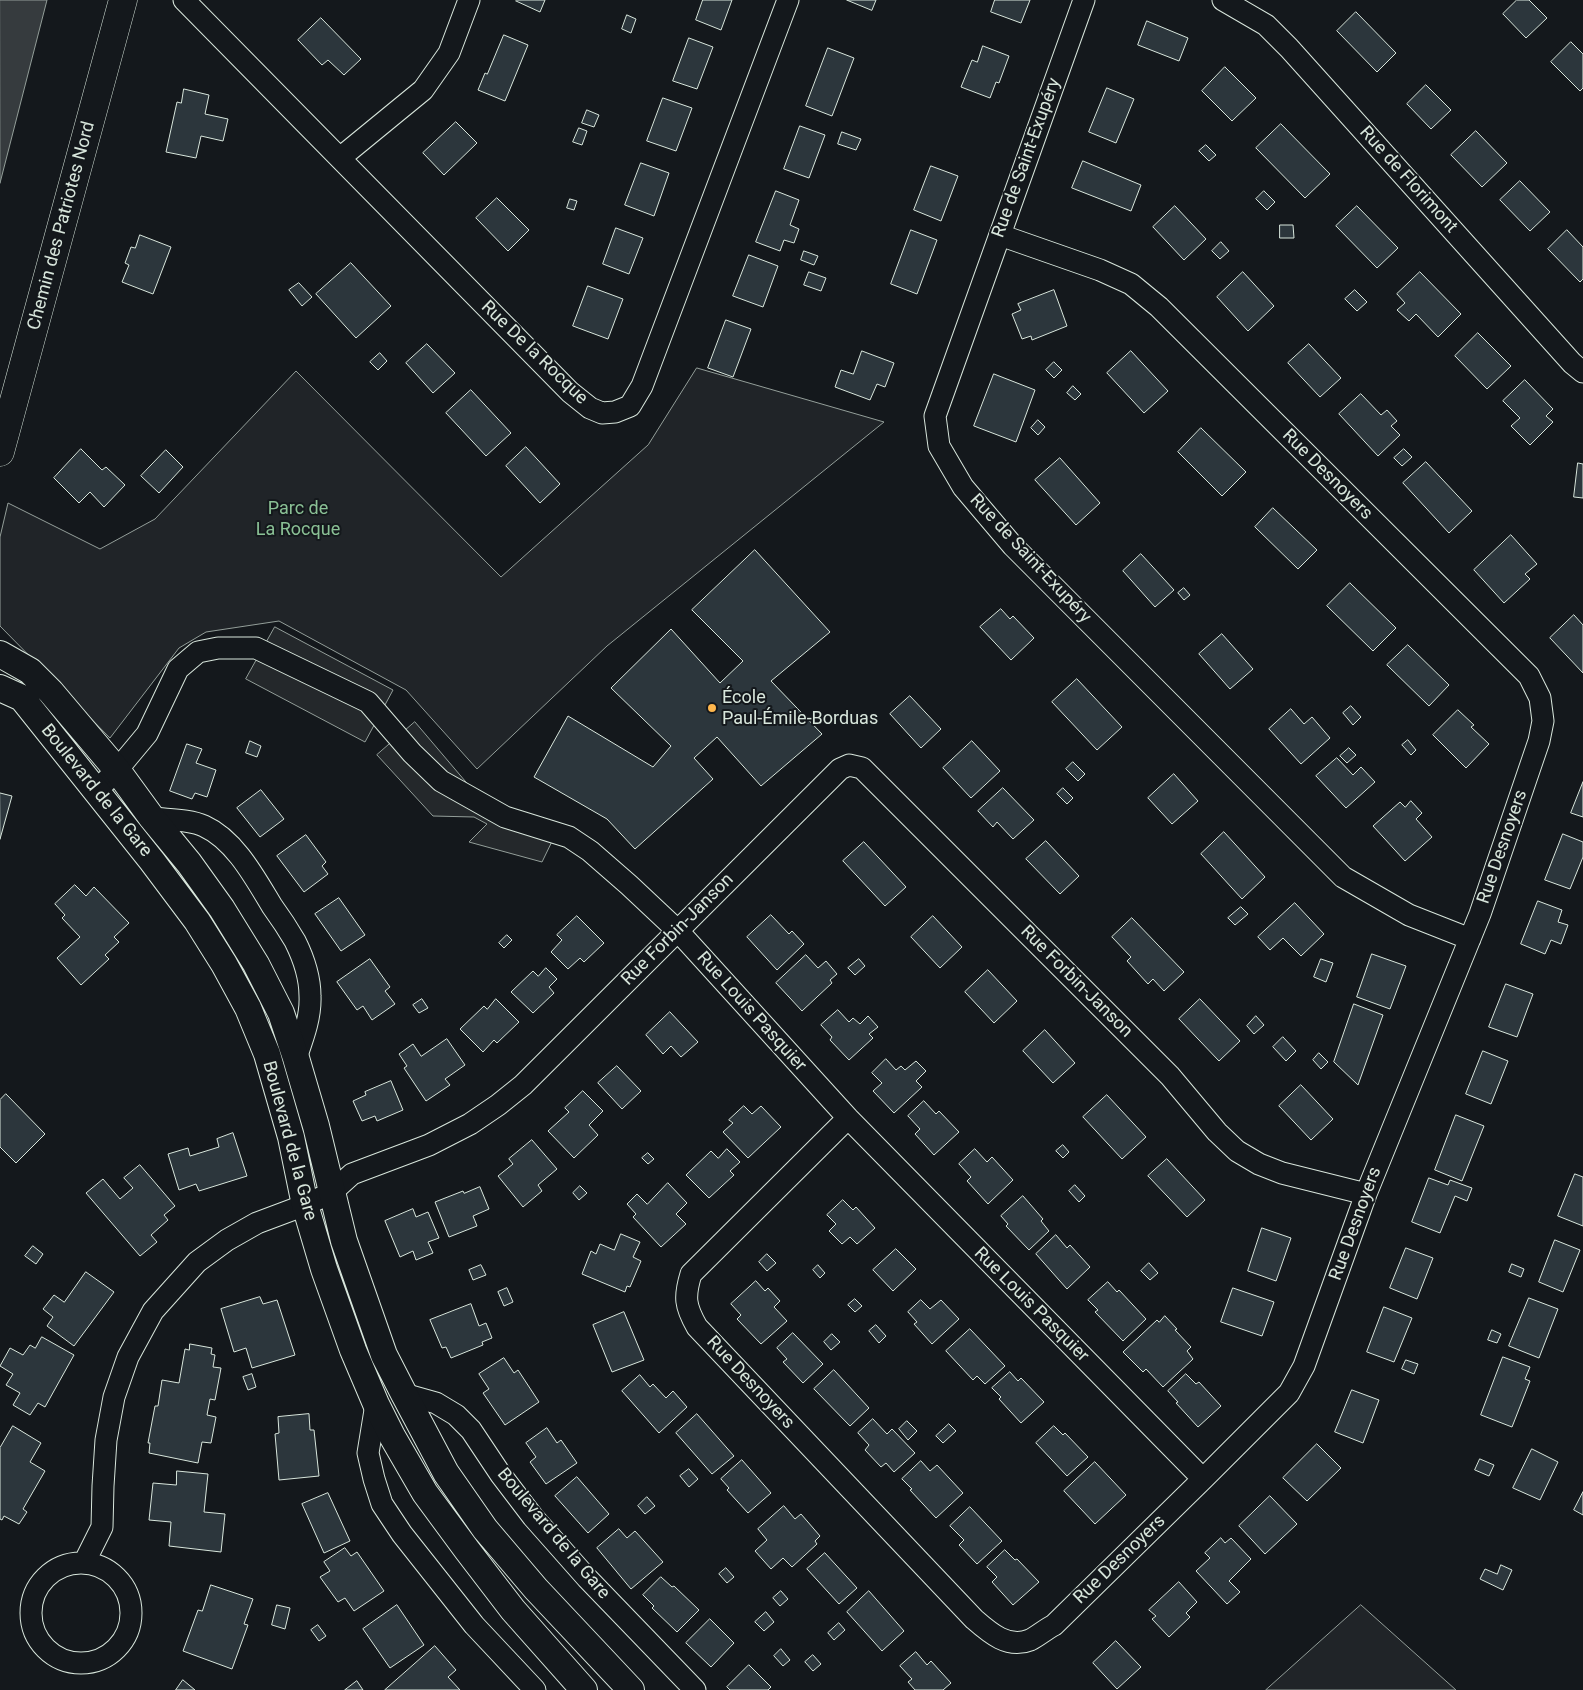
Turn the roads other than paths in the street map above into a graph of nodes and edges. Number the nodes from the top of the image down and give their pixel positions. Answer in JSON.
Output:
{"nodes":[{"id":1,"x":122,"y":0,"type":"edge"},
{"id":2,"x":184,"y":0,"type":"edge"},
{"id":3,"x":469,"y":0,"type":"edge"},
{"id":4,"x":788,"y":0,"type":"edge"},
{"id":5,"x":1084,"y":0,"type":"edge"},
{"id":6,"x":1223,"y":0,"type":"edge"},
{"id":7,"x":340,"y":158,"type":"junction"},
{"id":8,"x":1000,"y":235,"type":"junction"},
{"id":9,"x":1583,"y":372,"type":"edge"},
{"id":10,"x":0,"y":452,"type":"edge"},
{"id":11,"x":0,"y":654,"type":"edge"},
{"id":12,"x":0,"y":688,"type":"edge"},
{"id":13,"x":117,"y":770,"type":"junction"},
{"id":14,"x":96,"y":791,"type":"junction"},
{"id":15,"x":152,"y":818,"type":"junction"},
{"id":16,"x":678,"y":931,"type":"junction"},
{"id":17,"x":1470,"y":939,"type":"junction"},
{"id":18,"x":296,"y":1058,"type":"junction"},
{"id":19,"x":848,"y":1118,"type":"junction"},
{"id":20,"x":331,"y":1193,"type":"junction"},
{"id":21,"x":1366,"y":1194,"type":"junction"},
{"id":22,"x":305,"y":1205,"type":"junction"},
{"id":23,"x":404,"y":1394,"type":"junction"},
{"id":24,"x":376,"y":1404,"type":"junction"},
{"id":25,"x":1203,"y":1479,"type":"junction"},
{"id":26,"x":84,"y":1563,"type":"junction"},
{"id":27,"x":535,"y":1690,"type":"edge"},
{"id":28,"x":584,"y":1690,"type":"edge"},
{"id":29,"x":630,"y":1690,"type":"edge"},
{"id":30,"x":695,"y":1690,"type":"edge"}],
"edges":[{"from":1,"to":10,"type":"main road","name":"Chemin des Patriotes Nord"},
{"from":2,"to":7,"type":"street","name":"Rue De la Rocque"},
{"from":3,"to":7,"type":"street"},
{"from":4,"to":7,"type":"street","name":"Rue De la Rocque"},
{"from":5,"to":8,"type":"street","name":"Rue de Saint-Exupéry"},
{"from":6,"to":9,"type":"street","name":"Rue de Florimont"},
{"from":8,"to":17,"type":"street","name":"Rue de Saint-Exupéry"},
{"from":8,"to":17,"type":"street","name":"Rue Desnoyers"},
{"from":11,"to":13,"type":"street","name":"Boulevard de la Gare"},
{"from":12,"to":14,"type":"street","name":"Boulevard de la Gare"},
{"from":13,"to":14,"type":"street","name":"Rue Louis Pasquier"},
{"from":13,"to":15,"type":"street","name":"Boulevard de la Gare"},
{"from":13,"to":16,"type":"street","name":"Rue Louis Pasquier"},
{"from":14,"to":22,"type":"street","name":"Boulevard de la Gare"},
{"from":15,"to":18,"type":"street","name":"Boulevard de la Gare"},
{"from":15,"to":18,"type":"street","name":"Boulevard de la Gare"},
{"from":16,"to":19,"type":"street","name":"Rue Louis Pasquier"},
{"from":16,"to":20,"type":"street","name":"Rue Forbin-Janson"},
{"from":16,"to":21,"type":"street","name":"Rue Forbin-Janson"},
{"from":17,"to":21,"type":"street","name":"Rue Desnoyers"},
{"from":18,"to":20,"type":"street","name":"Boulevard de la Gare"},
{"from":19,"to":25,"type":"street","name":"Rue Louis Pasquier"},
{"from":19,"to":25,"type":"street","name":"Rue Desnoyers"},
{"from":20,"to":22,"type":"street","name":"Rue Forbin-Janson"},
{"from":20,"to":23,"type":"street","name":"Boulevard de la Gare"},
{"from":21,"to":25,"type":"street","name":"Rue Desnoyers"},
{"from":22,"to":24,"type":"street","name":"Boulevard de la Gare"},
{"from":22,"to":26,"type":"street","name":"Rue Forbin-Janson"},
{"from":23,"to":29,"type":"street","name":"Boulevard de la Gare"},
{"from":23,"to":30,"type":"street","name":"Boulevard de la Gare"},
{"from":24,"to":27,"type":"street"},
{"from":24,"to":28,"type":"street","name":"Boulevard de la Gare"},
{"from":26,"to":26,"type":"street"}]}
